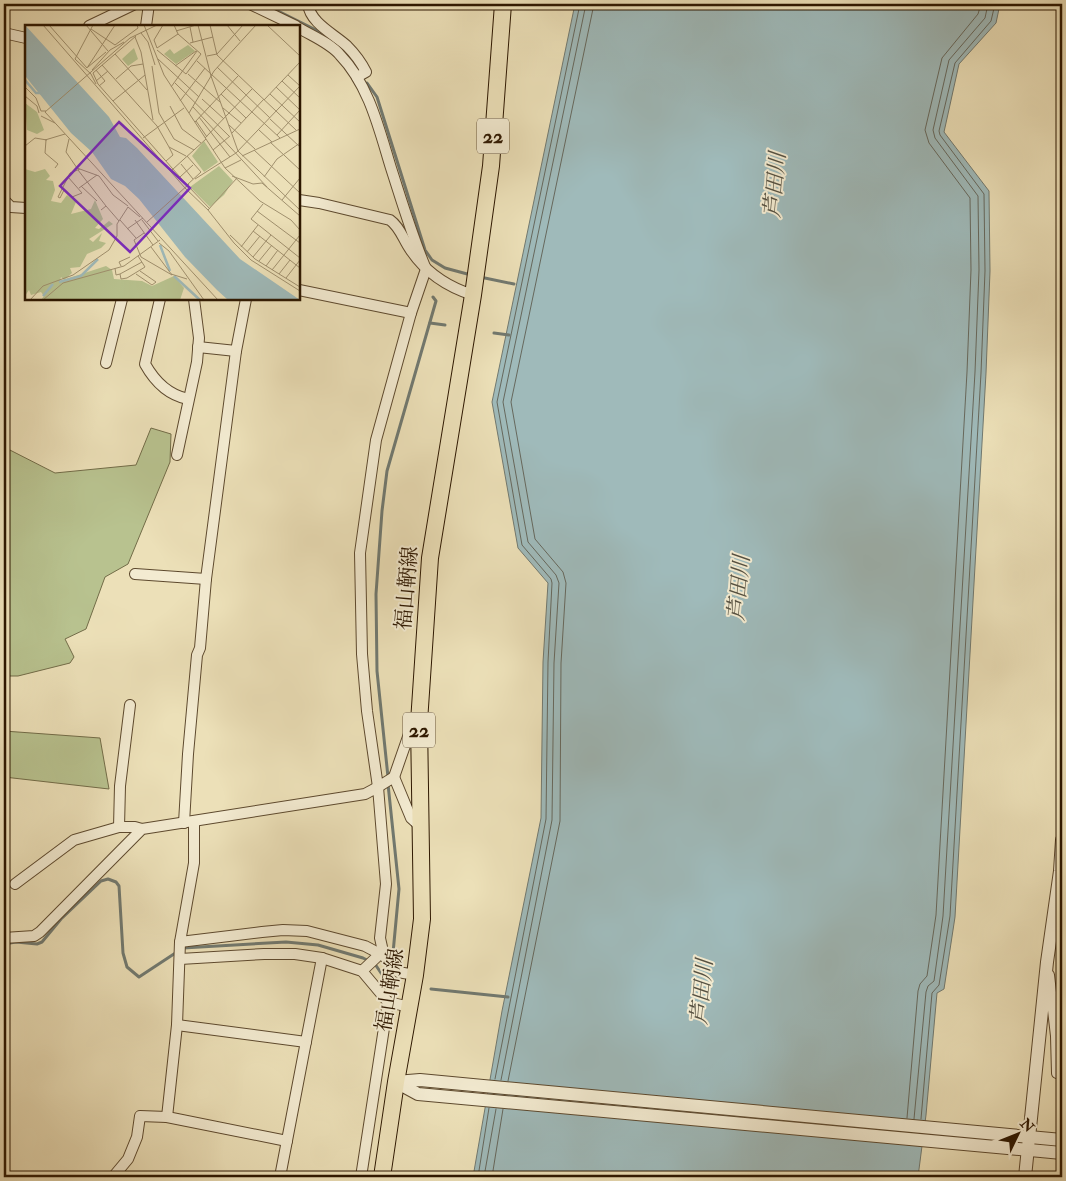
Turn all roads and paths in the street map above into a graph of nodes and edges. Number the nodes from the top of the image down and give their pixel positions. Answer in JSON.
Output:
{"nodes":[{"id":1,"x":135,"y":4,"type":"edge"},
{"id":2,"x":149,"y":4,"type":"edge"},
{"id":3,"x":250,"y":4,"type":"edge"},
{"id":4,"x":308,"y":4,"type":"edge"},
{"id":5,"x":503,"y":4,"type":"edge"},
{"id":6,"x":91,"y":25,"type":"edge"},
{"id":7,"x":146,"y":25,"type":"edge"},
{"id":8,"x":293,"y":25,"type":"edge"},
{"id":9,"x":300,"y":29,"type":"edge"},
{"id":10,"x":4,"y":33,"type":"edge"},
{"id":11,"x":25,"y":38,"type":"edge"},
{"id":12,"x":357,"y":77,"type":"junction"},
{"id":13,"x":4,"y":183,"type":"edge"},
{"id":14,"x":300,"y":200,"type":"edge"},
{"id":15,"x":25,"y":208,"type":"edge"},
{"id":16,"x":426,"y":269,"type":"junction"},
{"id":17,"x":475,"y":282,"type":"junction"},
{"id":18,"x":300,"y":290,"type":"edge"},
{"id":19,"x":122,"y":300,"type":"edge"},
{"id":20,"x":160,"y":300,"type":"edge"},
{"id":21,"x":194,"y":300,"type":"edge"},
{"id":22,"x":246,"y":300,"type":"edge"},
{"id":23,"x":411,"y":313,"type":"junction"},
{"id":24,"x":198,"y":347,"type":"junction"},
{"id":25,"x":236,"y":352,"type":"junction"},
{"id":26,"x":106,"y":363,"type":"dead end"},
{"id":27,"x":188,"y":400,"type":"junction"},
{"id":28,"x":177,"y":455,"type":"dead end"},
{"id":29,"x":135,"y":574,"type":"dead end"},
{"id":30,"x":206,"y":579,"type":"junction"},
{"id":31,"x":130,"y":705,"type":"dead end"},
{"id":32,"x":419,"y":722,"type":"junction"},
{"id":33,"x":392,"y":778,"type":"junction"},
{"id":34,"x":379,"y":786,"type":"junction"},
{"id":35,"x":189,"y":822,"type":"junction"},
{"id":36,"x":119,"y":827,"type":"junction"},
{"id":37,"x":421,"y":827,"type":"junction"},
{"id":38,"x":142,"y":829,"type":"junction"},
{"id":39,"x":1062,"y":840,"type":"edge"},
{"id":40,"x":1061,"y":871,"type":"edge"},
{"id":41,"x":15,"y":884,"type":"dead end"},
{"id":42,"x":4,"y":938,"type":"edge"},
{"id":43,"x":180,"y":951,"type":"junction"},
{"id":44,"x":380,"y":955,"type":"junction"},
{"id":45,"x":322,"y":958,"type":"junction"},
{"id":46,"x":1047,"y":962,"type":"junction"},
{"id":47,"x":364,"y":969,"type":"junction"},
{"id":48,"x":415,"y":975,"type":"junction"},
{"id":49,"x":388,"y":1002,"type":"junction"},
{"id":50,"x":410,"y":1008,"type":"junction"},
{"id":51,"x":177,"y":1025,"type":"junction"},
{"id":52,"x":306,"y":1042,"type":"junction"},
{"id":53,"x":1062,"y":1075,"type":"edge"},
{"id":54,"x":396,"y":1082,"type":"junction"},
{"id":55,"x":167,"y":1117,"type":"junction"},
{"id":56,"x":1062,"y":1140,"type":"edge"},
{"id":57,"x":287,"y":1141,"type":"junction"},
{"id":58,"x":1027,"y":1143,"type":"junction"},
{"id":59,"x":1062,"y":1153,"type":"edge"},
{"id":60,"x":113,"y":1177,"type":"edge"},
{"id":61,"x":280,"y":1177,"type":"edge"},
{"id":62,"x":361,"y":1177,"type":"edge"},
{"id":63,"x":382,"y":1177,"type":"edge"},
{"id":64,"x":1025,"y":1177,"type":"edge"}],
"edges":[{"from":1,"to":6,"type":"street"},
{"from":2,"to":7,"type":"street"},
{"from":3,"to":8,"type":"street"},
{"from":4,"to":12,"type":"street"},
{"from":5,"to":17,"type":"main road","name":"福山鞆線","number":"22"},
{"from":9,"to":12,"type":"street"},
{"from":10,"to":11,"type":"street"},
{"from":12,"to":16,"type":"street"},
{"from":13,"to":15,"type":"street"},
{"from":14,"to":16,"type":"street"},
{"from":16,"to":17,"type":"street"},
{"from":16,"to":23,"type":"street"},
{"from":17,"to":32,"type":"main road","name":"福山鞆線","number":"22"},
{"from":18,"to":23,"type":"street"},
{"from":19,"to":26,"type":"street"},
{"from":20,"to":27,"type":"street"},
{"from":21,"to":24,"type":"street"},
{"from":22,"to":25,"type":"street"},
{"from":23,"to":34,"type":"street"},
{"from":24,"to":25,"type":"street"},
{"from":24,"to":27,"type":"street"},
{"from":25,"to":30,"type":"street"},
{"from":27,"to":28,"type":"street"},
{"from":29,"to":30,"type":"street"},
{"from":30,"to":35,"type":"street"},
{"from":31,"to":36,"type":"street"},
{"from":32,"to":33,"type":"street"},
{"from":32,"to":37,"type":"main road","name":"福山鞆線","number":"22"},
{"from":33,"to":34,"type":"street"},
{"from":33,"to":37,"type":"street"},
{"from":34,"to":35,"type":"street"},
{"from":34,"to":44,"type":"street"},
{"from":35,"to":38,"type":"street"},
{"from":35,"to":43,"type":"street"},
{"from":36,"to":38,"type":"street"},
{"from":36,"to":41,"type":"street"},
{"from":37,"to":48,"type":"main road","name":"福山鞆線","number":"22"},
{"from":38,"to":42,"type":"street"},
{"from":39,"to":40,"type":"street"},
{"from":40,"to":46,"type":"street"},
{"from":43,"to":44,"type":"street"},
{"from":43,"to":45,"type":"street"},
{"from":43,"to":51,"type":"street"},
{"from":44,"to":47,"type":"street"},
{"from":44,"to":48,"type":"street"},
{"from":45,"to":47,"type":"street"},
{"from":45,"to":52,"type":"street"},
{"from":46,"to":53,"type":"street"},
{"from":46,"to":58,"type":"street"},
{"from":47,"to":49,"type":"street"},
{"from":48,"to":50,"type":"main road","name":"福山鞆線","number":"22"},
{"from":49,"to":50,"type":"street"},
{"from":49,"to":62,"type":"street"},
{"from":50,"to":54,"type":"main road","name":"福山鞆線","number":"22"},
{"from":51,"to":52,"type":"street"},
{"from":51,"to":55,"type":"street"},
{"from":52,"to":57,"type":"street"},
{"from":54,"to":58,"type":"street"},
{"from":54,"to":58,"type":"street"},
{"from":54,"to":63,"type":"main road","name":"福山鞆線","number":"22"},
{"from":55,"to":57,"type":"street"},
{"from":55,"to":60,"type":"street"},
{"from":56,"to":58,"type":"street"},
{"from":57,"to":61,"type":"street"},
{"from":58,"to":59,"type":"street"},
{"from":58,"to":64,"type":"street"}]}
